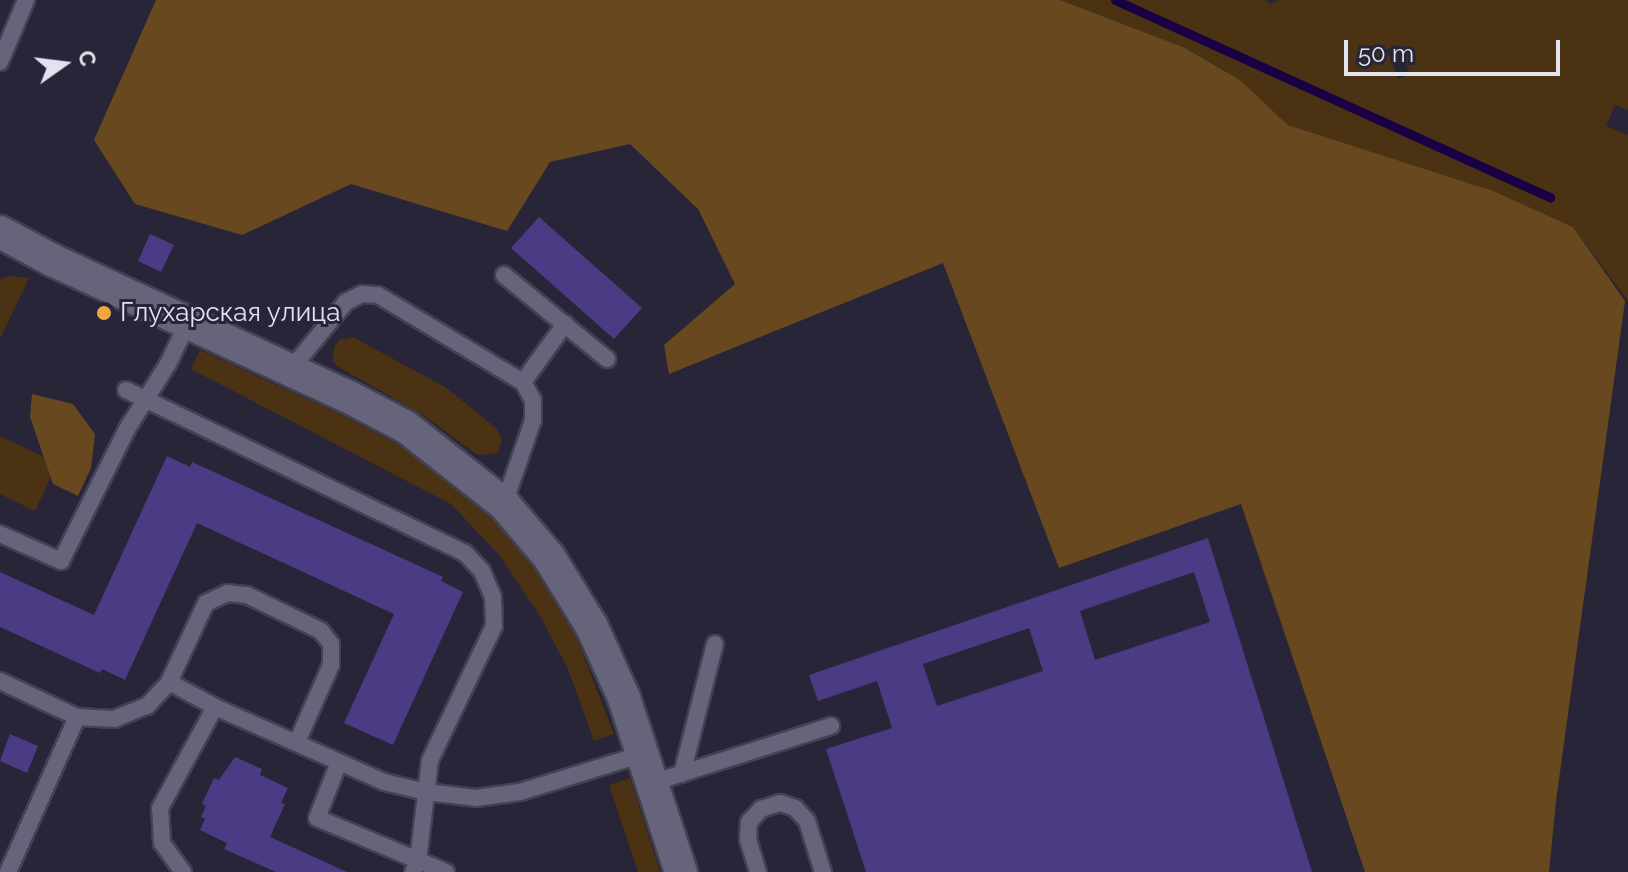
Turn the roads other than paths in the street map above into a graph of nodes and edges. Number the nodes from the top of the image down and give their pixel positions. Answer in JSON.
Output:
{"nodes":[{"id":1,"x":26,"y":0,"type":"edge"},
{"id":2,"x":0,"y":62,"type":"edge"},
{"id":3,"x":0,"y":232,"type":"edge"},
{"id":4,"x":504,"y":275,"type":"dead end"},
{"id":5,"x":188,"y":322,"type":"junction"},
{"id":6,"x":565,"y":324,"type":"junction"},
{"id":7,"x":607,"y":359,"type":"dead end"},
{"id":8,"x":291,"y":369,"type":"junction"},
{"id":9,"x":523,"y":382,"type":"junction"},
{"id":10,"x":126,"y":390,"type":"dead end"},
{"id":11,"x":145,"y":400,"type":"junction"},
{"id":12,"x":504,"y":504,"type":"junction"},
{"id":13,"x":0,"y":534,"type":"edge"},
{"id":14,"x":715,"y":644,"type":"dead end"},
{"id":15,"x":0,"y":681,"type":"edge"},
{"id":16,"x":169,"y":682,"type":"junction"},
{"id":17,"x":215,"y":707,"type":"junction"},
{"id":18,"x":77,"y":717,"type":"junction"},
{"id":19,"x":831,"y":726,"type":"dead end"},
{"id":20,"x":297,"y":742,"type":"junction"},
{"id":21,"x":339,"y":762,"type":"junction"},
{"id":22,"x":659,"y":770,"type":"junction"},
{"id":23,"x":426,"y":792,"type":"junction"},
{"id":24,"x":415,"y":866,"type":"edge"},
{"id":25,"x":8,"y":872,"type":"edge"},
{"id":26,"x":183,"y":872,"type":"edge"},
{"id":27,"x":446,"y":872,"type":"edge"},
{"id":28,"x":681,"y":872,"type":"edge"},
{"id":29,"x":758,"y":872,"type":"edge"},
{"id":30,"x":823,"y":872,"type":"edge"}],
"edges":[{"from":1,"to":2,"type":"lane"},
{"from":3,"to":5,"type":"street"},
{"from":4,"to":6,"type":"lane"},
{"from":5,"to":8,"type":"street"},
{"from":5,"to":11,"type":"lane"},
{"from":6,"to":7,"type":"lane"},
{"from":6,"to":9,"type":"lane"},
{"from":8,"to":9,"type":"lane"},
{"from":8,"to":12,"type":"street"},
{"from":9,"to":12,"type":"lane"},
{"from":10,"to":11,"type":"lane"},
{"from":11,"to":13,"type":"lane"},
{"from":11,"to":23,"type":"lane"},
{"from":12,"to":22,"type":"street"},
{"from":14,"to":22,"type":"lane"},
{"from":15,"to":18,"type":"lane"},
{"from":16,"to":17,"type":"lane"},
{"from":16,"to":18,"type":"lane"},
{"from":16,"to":20,"type":"lane"},
{"from":17,"to":20,"type":"lane"},
{"from":17,"to":26,"type":"lane"},
{"from":18,"to":25,"type":"lane"},
{"from":19,"to":22,"type":"lane"},
{"from":20,"to":21,"type":"lane"},
{"from":21,"to":23,"type":"lane"},
{"from":21,"to":24,"type":"lane"},
{"from":22,"to":23,"type":"lane"},
{"from":22,"to":28,"type":"street"},
{"from":23,"to":24,"type":"lane"},
{"from":24,"to":27,"type":"lane"},
{"from":29,"to":30,"type":"lane"}]}
